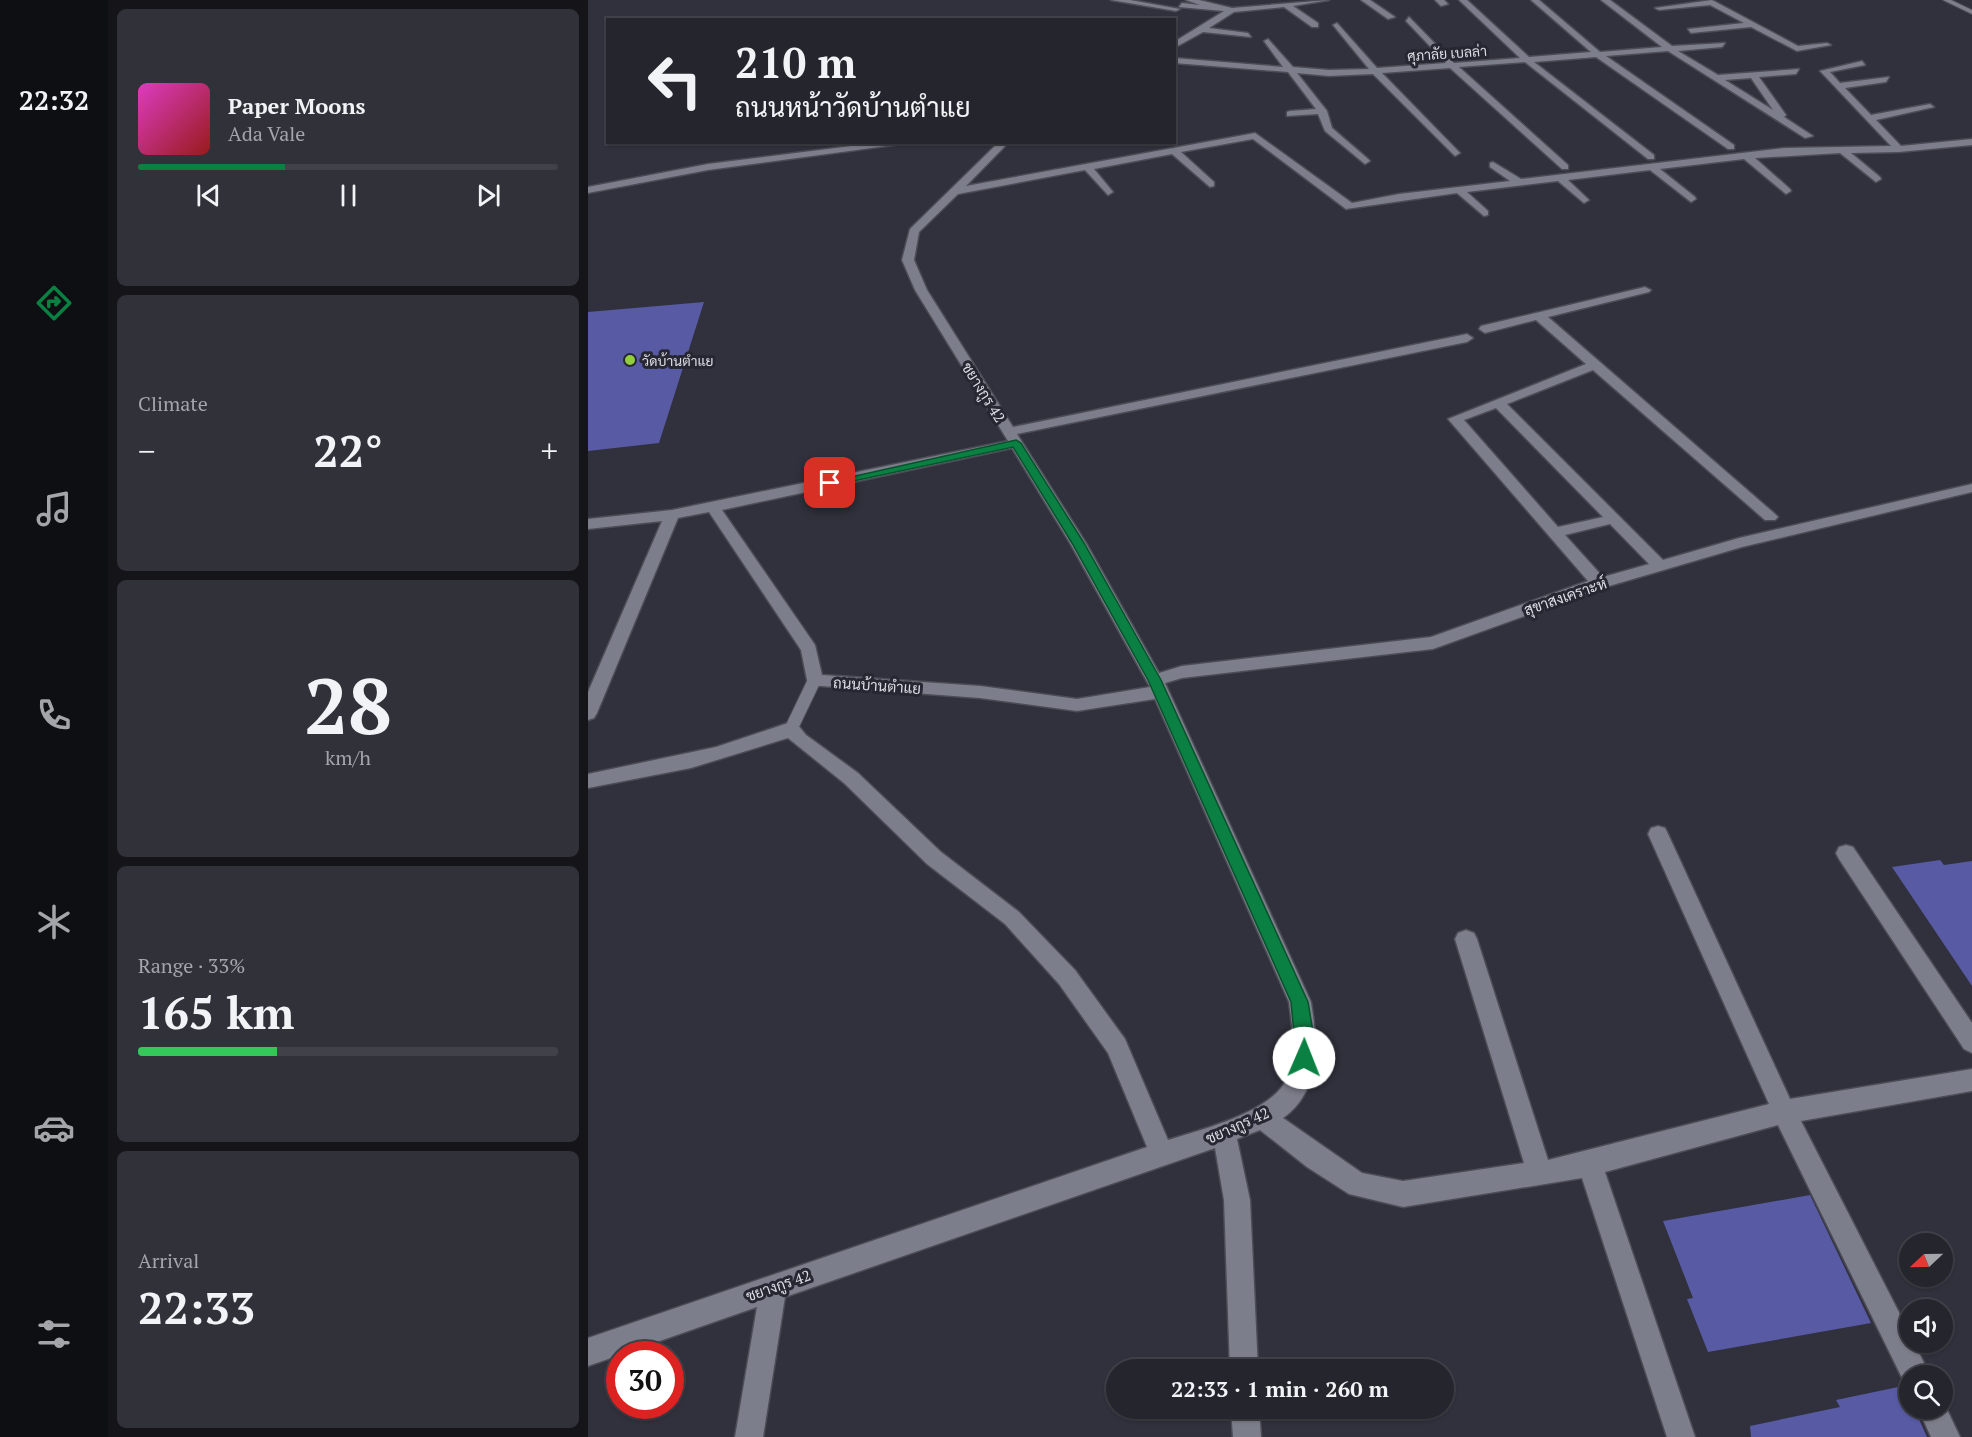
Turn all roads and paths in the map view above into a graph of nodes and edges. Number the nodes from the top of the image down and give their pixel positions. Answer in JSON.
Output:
{"nodes":[{"id":1,"x":1115,"y":0,"type":"edge"},
{"id":2,"x":1190,"y":0,"type":"edge"},
{"id":3,"x":1261,"y":0,"type":"edge"},
{"id":4,"x":1325,"y":0,"type":"edge"},
{"id":5,"x":1365,"y":0,"type":"edge"},
{"id":6,"x":1463,"y":0,"type":"edge"},
{"id":7,"x":1535,"y":0,"type":"edge"},
{"id":8,"x":1605,"y":0,"type":"edge"},
{"id":9,"x":1946,"y":0,"type":"edge"},
{"id":10,"x":1709,"y":2,"type":"edge"},
{"id":11,"x":1287,"y":5,"type":"junction"},
{"id":12,"x":1179,"y":7,"type":"junction"},
{"id":13,"x":1270,"y":7,"type":"junction"},
{"id":14,"x":1659,"y":8,"type":"dead end"},
{"id":15,"x":1232,"y":10,"type":"junction"},
{"id":16,"x":1972,"y":12,"type":"edge"},
{"id":17,"x":1391,"y":17,"type":"dead end"},
{"id":18,"x":1162,"y":18,"type":"edge"},
{"id":19,"x":1409,"y":19,"type":"dead end"},
{"id":20,"x":1315,"y":25,"type":"dead end"},
{"id":21,"x":1337,"y":25,"type":"dead end"},
{"id":22,"x":1752,"y":25,"type":"junction"},
{"id":23,"x":1201,"y":29,"type":"junction"},
{"id":24,"x":1690,"y":31,"type":"dead end"},
{"id":25,"x":1248,"y":35,"type":"dead end"},
{"id":26,"x":1268,"y":41,"type":"dead end"},
{"id":27,"x":1176,"y":45,"type":"edge"},
{"id":28,"x":1722,"y":45,"type":"dead end"},
{"id":29,"x":1827,"y":45,"type":"dead end"},
{"id":30,"x":1671,"y":49,"type":"junction"},
{"id":31,"x":1599,"y":55,"type":"junction"},
{"id":32,"x":1176,"y":60,"type":"edge"},
{"id":33,"x":1528,"y":61,"type":"junction"},
{"id":34,"x":1862,"y":63,"type":"dead end"},
{"id":35,"x":1453,"y":66,"type":"junction"},
{"id":36,"x":1288,"y":69,"type":"junction"},
{"id":37,"x":1796,"y":71,"type":"dead end"},
{"id":38,"x":1375,"y":72,"type":"junction"},
{"id":39,"x":1753,"y":75,"type":"junction"},
{"id":40,"x":1716,"y":78,"type":"junction"},
{"id":41,"x":1886,"y":79,"type":"dead end"},
{"id":42,"x":1838,"y":86,"type":"junction"},
{"id":43,"x":1930,"y":108,"type":"dead end"},
{"id":44,"x":1322,"y":111,"type":"junction"},
{"id":45,"x":1290,"y":114,"type":"dead end"},
{"id":46,"x":1869,"y":118,"type":"junction"},
{"id":47,"x":1785,"y":122,"type":"junction"},
{"id":48,"x":1808,"y":136,"type":"dead end"},
{"id":49,"x":1972,"y":142,"type":"edge"},
{"id":50,"x":895,"y":144,"type":"edge"},
{"id":51,"x":1003,"y":144,"type":"edge"},
{"id":52,"x":1731,"y":147,"type":"dead end"},
{"id":53,"x":1841,"y":149,"type":"junction"},
{"id":54,"x":1899,"y":149,"type":"junction"},
{"id":55,"x":1174,"y":151,"type":"junction"},
{"id":56,"x":1455,"y":153,"type":"dead end"},
{"id":57,"x":1746,"y":155,"type":"junction"},
{"id":58,"x":1365,"y":162,"type":"dead end"},
{"id":59,"x":1652,"y":162,"type":"junction"},
{"id":60,"x":1493,"y":165,"type":"dead end"},
{"id":61,"x":1087,"y":167,"type":"junction"},
{"id":62,"x":1565,"y":167,"type":"dead end"},
{"id":63,"x":1560,"y":178,"type":"junction"},
{"id":64,"x":1876,"y":179,"type":"dead end"},
{"id":65,"x":1520,"y":183,"type":"junction"},
{"id":66,"x":1210,"y":184,"type":"dead end"},
{"id":67,"x":1395,"y":184,"type":"dead end"},
{"id":68,"x":588,"y":190,"type":"edge"},
{"id":69,"x":1459,"y":190,"type":"junction"},
{"id":70,"x":956,"y":191,"type":"junction"},
{"id":71,"x":1786,"y":191,"type":"dead end"},
{"id":72,"x":1108,"y":192,"type":"dead end"},
{"id":73,"x":1409,"y":196,"type":"junction"},
{"id":74,"x":1691,"y":199,"type":"dead end"},
{"id":75,"x":1584,"y":200,"type":"dead end"},
{"id":76,"x":1484,"y":213,"type":"dead end"},
{"id":77,"x":1645,"y":290,"type":"dead end"},
{"id":78,"x":1539,"y":316,"type":"junction"},
{"id":79,"x":1485,"y":329,"type":"dead end"},
{"id":80,"x":1467,"y":338,"type":"dead end"},
{"id":81,"x":1595,"y":365,"type":"junction"},
{"id":82,"x":1498,"y":402,"type":"junction"},
{"id":83,"x":1013,"y":438,"type":"junction"},
{"id":84,"x":1972,"y":488,"type":"edge"},
{"id":85,"x":714,"y":507,"type":"junction"},
{"id":86,"x":672,"y":515,"type":"junction"},
{"id":87,"x":1770,"y":517,"type":"dead end"},
{"id":88,"x":1613,"y":519,"type":"junction"},
{"id":89,"x":588,"y":524,"type":"edge"},
{"id":90,"x":1554,"y":533,"type":"junction"},
{"id":91,"x":1660,"y":566,"type":"junction"},
{"id":92,"x":1599,"y":583,"type":"junction"},
{"id":93,"x":814,"y":681,"type":"junction"},
{"id":94,"x":1157,"y":686,"type":"junction"},
{"id":95,"x":588,"y":713,"type":"edge"},
{"id":96,"x":791,"y":729,"type":"junction"},
{"id":97,"x":588,"y":781,"type":"edge"},
{"id":98,"x":1658,"y":834,"type":"dead end"},
{"id":99,"x":1846,"y":852,"type":"dead end"},
{"id":100,"x":1467,"y":939,"type":"dead end"},
{"id":101,"x":1972,"y":1042,"type":"edge"},
{"id":102,"x":1972,"y":1080,"type":"edge"},
{"id":103,"x":1784,"y":1112,"type":"junction"},
{"id":104,"x":1261,"y":1116,"type":"junction"},
{"id":105,"x":1224,"y":1133,"type":"junction"},
{"id":106,"x":1162,"y":1154,"type":"junction"},
{"id":107,"x":1590,"y":1164,"type":"junction"},
{"id":108,"x":1540,"y":1174,"type":"junction"},
{"id":109,"x":774,"y":1286,"type":"junction"},
{"id":110,"x":588,"y":1352,"type":"edge"},
{"id":111,"x":1244,"y":1359,"type":"edge"},
{"id":112,"x":1910,"y":1365,"type":"edge"},
{"id":113,"x":1246,"y":1419,"type":"edge"},
{"id":114,"x":1937,"y":1419,"type":"edge"},
{"id":115,"x":749,"y":1437,"type":"edge"},
{"id":116,"x":1247,"y":1437,"type":"edge"},
{"id":117,"x":1681,"y":1437,"type":"edge"},
{"id":118,"x":1946,"y":1437,"type":"edge"}],
"edges":[{"from":1,"to":12,"type":"street"},
{"from":2,"to":12,"type":"street"},
{"from":2,"to":15,"type":"street"},
{"from":3,"to":13,"type":"street"},
{"from":4,"to":11,"type":"street"},
{"from":5,"to":17,"type":"street"},
{"from":6,"to":33,"type":"street"},
{"from":7,"to":31,"type":"street"},
{"from":8,"to":30,"type":"street"},
{"from":9,"to":16,"type":"lane"},
{"from":10,"to":14,"type":"street"},
{"from":10,"to":22,"type":"street"},
{"from":11,"to":13,"type":"street"},
{"from":11,"to":20,"type":"street"},
{"from":12,"to":15,"type":"street"},
{"from":12,"to":18,"type":"street"},
{"from":13,"to":15,"type":"street"},
{"from":15,"to":23,"type":"street"},
{"from":19,"to":35,"type":"street"},
{"from":21,"to":38,"type":"street"},
{"from":22,"to":24,"type":"street"},
{"from":22,"to":29,"type":"street"},
{"from":23,"to":25,"type":"street"},
{"from":23,"to":27,"type":"street"},
{"from":26,"to":36,"type":"street"},
{"from":28,"to":30,"type":"street","name":"ศุภาลัย เบลล่า"},
{"from":30,"to":31,"type":"street","name":"ศุภาลัย เบลล่า"},
{"from":30,"to":40,"type":"street"},
{"from":31,"to":33,"type":"street","name":"ศุภาลัย เบลล่า"},
{"from":31,"to":52,"type":"street"},
{"from":32,"to":36,"type":"street","name":"ศุภาลัย เบลล่า"},
{"from":33,"to":35,"type":"street","name":"ศุภาลัย เบลล่า"},
{"from":33,"to":59,"type":"street"},
{"from":34,"to":42,"type":"street"},
{"from":35,"to":38,"type":"street","name":"ศุภาลัย เบลล่า"},
{"from":35,"to":62,"type":"street"},
{"from":36,"to":38,"type":"street","name":"ศุภาลัย เบลล่า"},
{"from":36,"to":44,"type":"street"},
{"from":37,"to":39,"type":"street"},
{"from":38,"to":56,"type":"street"},
{"from":39,"to":40,"type":"street"},
{"from":39,"to":47,"type":"street"},
{"from":40,"to":47,"type":"street"},
{"from":41,"to":42,"type":"street"},
{"from":42,"to":46,"type":"street"},
{"from":43,"to":46,"type":"street"},
{"from":44,"to":45,"type":"street"},
{"from":44,"to":58,"type":"street"},
{"from":46,"to":54,"type":"street"},
{"from":47,"to":48,"type":"street"},
{"from":49,"to":54,"type":"street"},
{"from":50,"to":68,"type":"street"},
{"from":51,"to":70,"type":"street","name":"ชยางกูร 42"},
{"from":53,"to":54,"type":"street"},
{"from":53,"to":57,"type":"street"},
{"from":53,"to":64,"type":"street"},
{"from":55,"to":61,"type":"street"},
{"from":55,"to":66,"type":"street"},
{"from":55,"to":73,"type":"street"},
{"from":57,"to":59,"type":"street"},
{"from":57,"to":71,"type":"street"},
{"from":59,"to":63,"type":"street"},
{"from":59,"to":74,"type":"street"},
{"from":60,"to":65,"type":"street"},
{"from":61,"to":70,"type":"street"},
{"from":61,"to":72,"type":"street"},
{"from":63,"to":65,"type":"street"},
{"from":63,"to":75,"type":"street"},
{"from":65,"to":69,"type":"street"},
{"from":67,"to":73,"type":"street"},
{"from":69,"to":73,"type":"street"},
{"from":69,"to":76,"type":"street"},
{"from":70,"to":83,"type":"street","name":"ชยางกูร 42"},
{"from":77,"to":78,"type":"street"},
{"from":78,"to":79,"type":"street"},
{"from":78,"to":81,"type":"street"},
{"from":80,"to":83,"type":"street"},
{"from":81,"to":82,"type":"street"},
{"from":81,"to":87,"type":"street"},
{"from":82,"to":88,"type":"street"},
{"from":82,"to":90,"type":"street"},
{"from":83,"to":85,"type":"street"},
{"from":83,"to":94,"type":"street","name":"ชยางกูร 42"},
{"from":84,"to":91,"type":"street","name":"สุขาสงเคราะห์"},
{"from":85,"to":86,"type":"street"},
{"from":85,"to":93,"type":"street","name":"ถนนบ้านตำแย"},
{"from":86,"to":89,"type":"street"},
{"from":86,"to":95,"type":"street"},
{"from":88,"to":90,"type":"street"},
{"from":88,"to":91,"type":"street"},
{"from":90,"to":92,"type":"street"},
{"from":91,"to":92,"type":"street","name":"สุขาสงเคราะห์"},
{"from":92,"to":94,"type":"street","name":"สุขาสงเคราะห์"},
{"from":93,"to":94,"type":"street","name":"ถนนบ้านตำแย"},
{"from":93,"to":96,"type":"lane"},
{"from":94,"to":104,"type":"street","name":"ชยางกูร 42"},
{"from":96,"to":97,"type":"street"},
{"from":96,"to":106,"type":"street"},
{"from":98,"to":103,"type":"street"},
{"from":99,"to":101,"type":"street"},
{"from":100,"to":108,"type":"street"},
{"from":102,"to":103,"type":"street"},
{"from":103,"to":107,"type":"street"},
{"from":103,"to":112,"type":"street"},
{"from":104,"to":105,"type":"street","name":"ชยางกูร 42"},
{"from":104,"to":108,"type":"street"},
{"from":105,"to":106,"type":"street","name":"ชยางกูร 42"},
{"from":105,"to":111,"type":"street"},
{"from":106,"to":109,"type":"street","name":"ชยางกูร 42"},
{"from":107,"to":108,"type":"street"},
{"from":107,"to":117,"type":"street"},
{"from":109,"to":110,"type":"street","name":"ชยางกูร 42"},
{"from":109,"to":115,"type":"street"},
{"from":113,"to":116,"type":"street"},
{"from":114,"to":118,"type":"street"}]}
